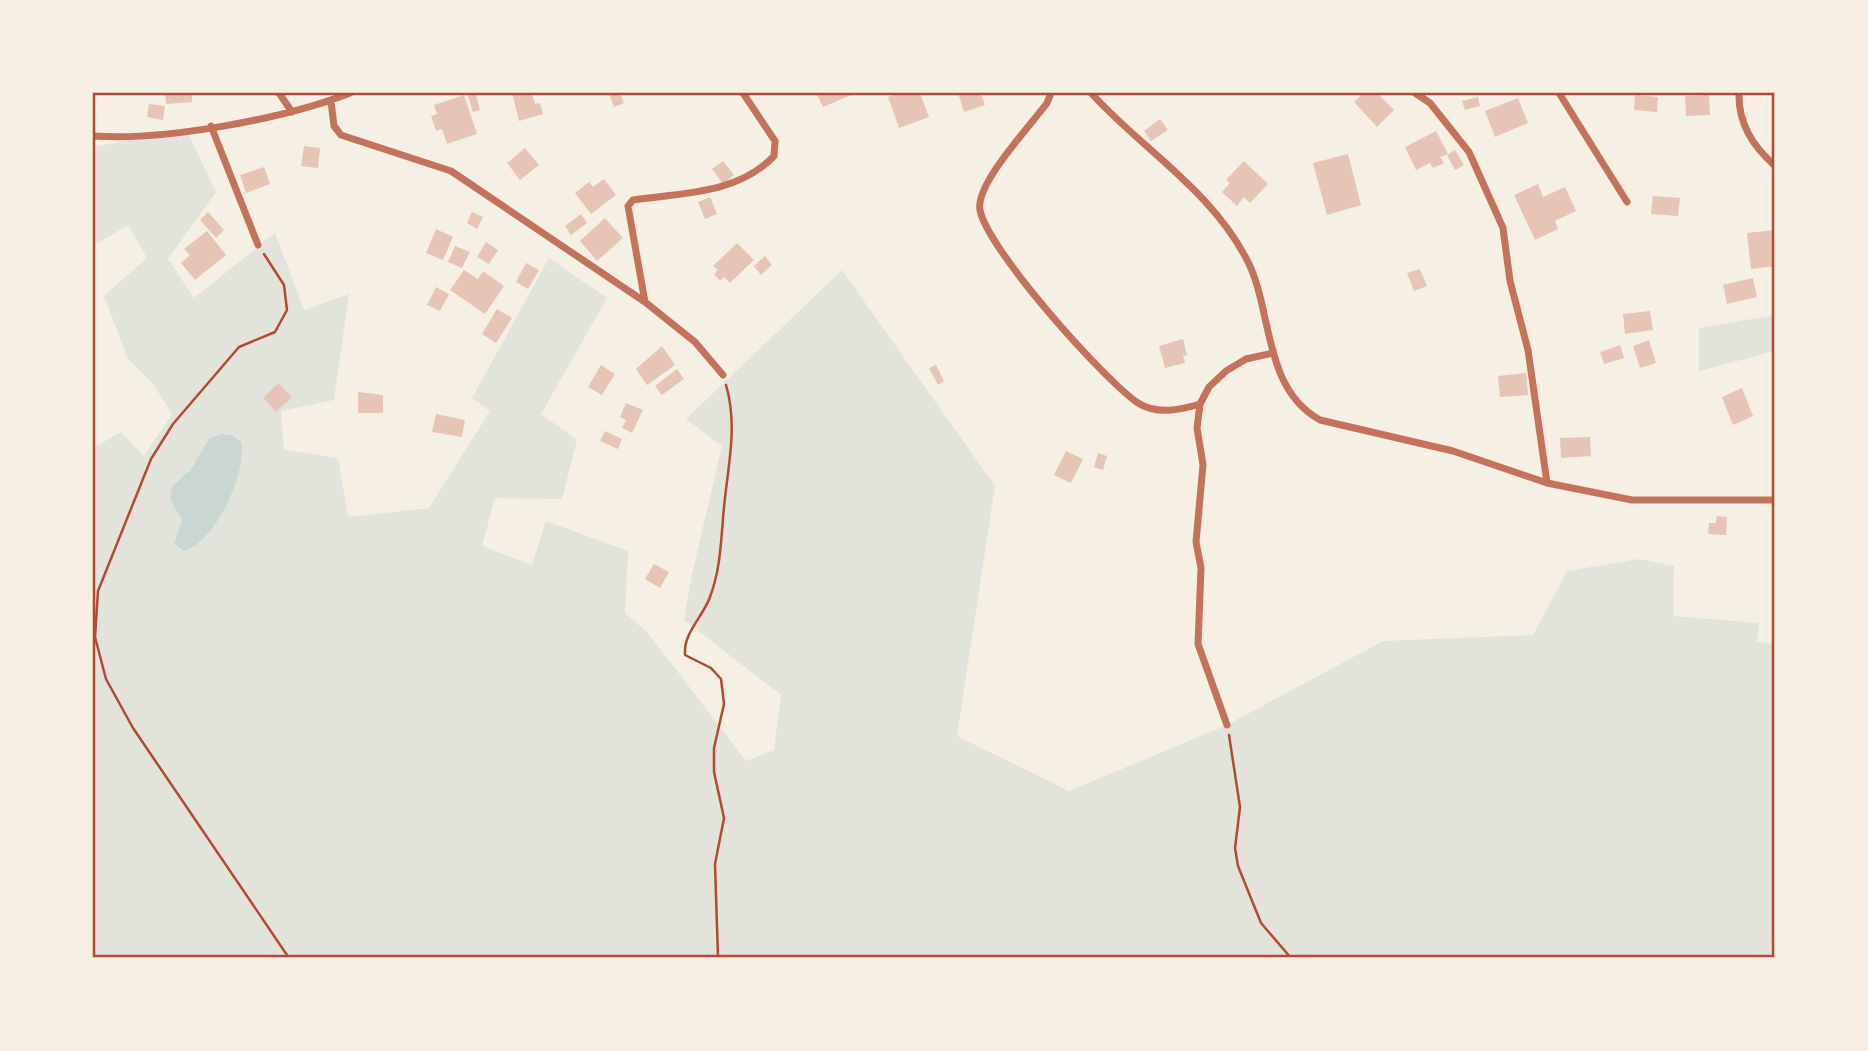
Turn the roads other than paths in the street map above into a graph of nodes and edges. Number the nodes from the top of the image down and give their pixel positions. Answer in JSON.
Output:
{"nodes":[{"id":1,"x":279,"y":93,"type":"edge"},
{"id":2,"x":350,"y":93,"type":"edge"},
{"id":3,"x":743,"y":93,"type":"edge"},
{"id":4,"x":1051,"y":93,"type":"edge"},
{"id":5,"x":1091,"y":93,"type":"edge"},
{"id":6,"x":1415,"y":93,"type":"edge"},
{"id":7,"x":1559,"y":93,"type":"edge"},
{"id":8,"x":1739,"y":93,"type":"edge"},
{"id":9,"x":331,"y":101,"type":"junction"},
{"id":10,"x":292,"y":112,"type":"junction"},
{"id":11,"x":211,"y":126,"type":"junction"},
{"id":12,"x":93,"y":136,"type":"edge"},
{"id":13,"x":1775,"y":166,"type":"edge"},
{"id":14,"x":1627,"y":202,"type":"dead end"},
{"id":15,"x":258,"y":245,"type":"road end"},
{"id":16,"x":645,"y":302,"type":"junction"},
{"id":17,"x":1273,"y":353,"type":"junction"},
{"id":18,"x":723,"y":375,"type":"road end"},
{"id":19,"x":1200,"y":404,"type":"junction"},
{"id":20,"x":1547,"y":483,"type":"junction"},
{"id":21,"x":1775,"y":500,"type":"edge"},
{"id":22,"x":1227,"y":725,"type":"road end"}],
"edges":[{"from":1,"to":10,"type":"street"},
{"from":2,"to":9,"type":"street"},
{"from":3,"to":16,"type":"street"},
{"from":4,"to":19,"type":"street"},
{"from":5,"to":17,"type":"street"},
{"from":6,"to":20,"type":"street"},
{"from":7,"to":14,"type":"street"},
{"from":8,"to":13,"type":"street"},
{"from":9,"to":10,"type":"street"},
{"from":9,"to":16,"type":"street"},
{"from":10,"to":11,"type":"street"},
{"from":11,"to":12,"type":"street"},
{"from":11,"to":15,"type":"street"},
{"from":16,"to":18,"type":"street"},
{"from":17,"to":19,"type":"street"},
{"from":17,"to":20,"type":"street"},
{"from":19,"to":22,"type":"street"},
{"from":20,"to":21,"type":"street"}]}
